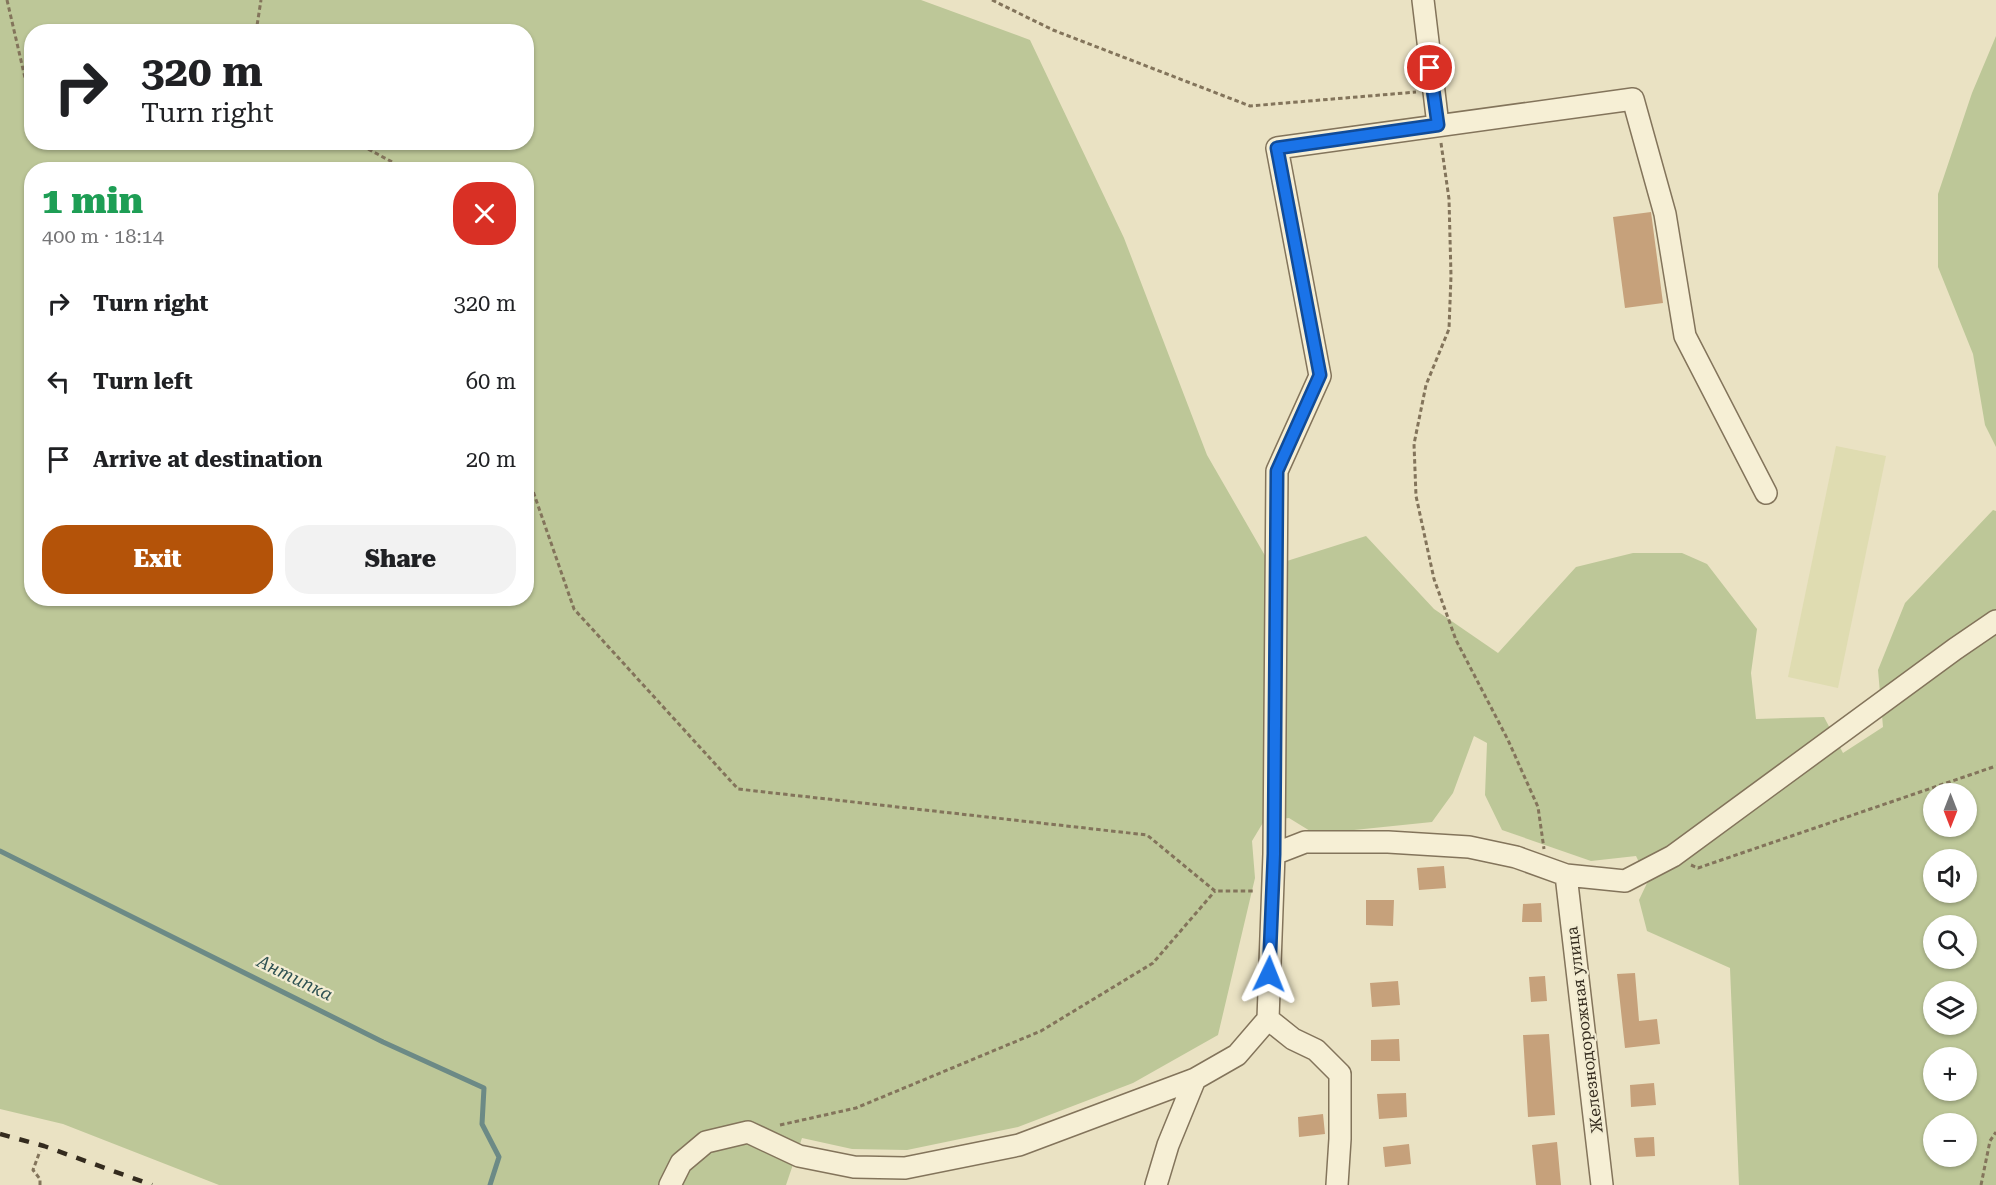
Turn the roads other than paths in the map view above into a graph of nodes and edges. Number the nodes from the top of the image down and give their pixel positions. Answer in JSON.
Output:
{"nodes":[{"id":1,"x":1423,"y":0,"type":"edge"},
{"id":2,"x":1438,"y":125,"type":"junction"},
{"id":3,"x":1766,"y":493,"type":"dead end"},
{"id":4,"x":1996,"y":621,"type":"edge"},
{"id":5,"x":1274,"y":854,"type":"junction"},
{"id":6,"x":1557,"y":872,"type":"junction"},
{"id":7,"x":1268,"y":1019,"type":"junction"},
{"id":8,"x":1195,"y":1079,"type":"junction"},
{"id":9,"x":670,"y":1185,"type":"edge"},
{"id":10,"x":1156,"y":1185,"type":"edge"},
{"id":11,"x":1337,"y":1185,"type":"edge"},
{"id":12,"x":1602,"y":1185,"type":"edge"}],
"edges":[{"from":1,"to":2,"type":"street"},
{"from":2,"to":3,"type":"street"},
{"from":2,"to":5,"type":"street"},
{"from":4,"to":6,"type":"street"},
{"from":5,"to":6,"type":"street"},
{"from":5,"to":7,"type":"street"},
{"from":6,"to":12,"type":"street","name":"Железнодорожная улица"},
{"from":7,"to":8,"type":"street"},
{"from":7,"to":11,"type":"street"},
{"from":8,"to":9,"type":"street"},
{"from":8,"to":10,"type":"street"}]}
